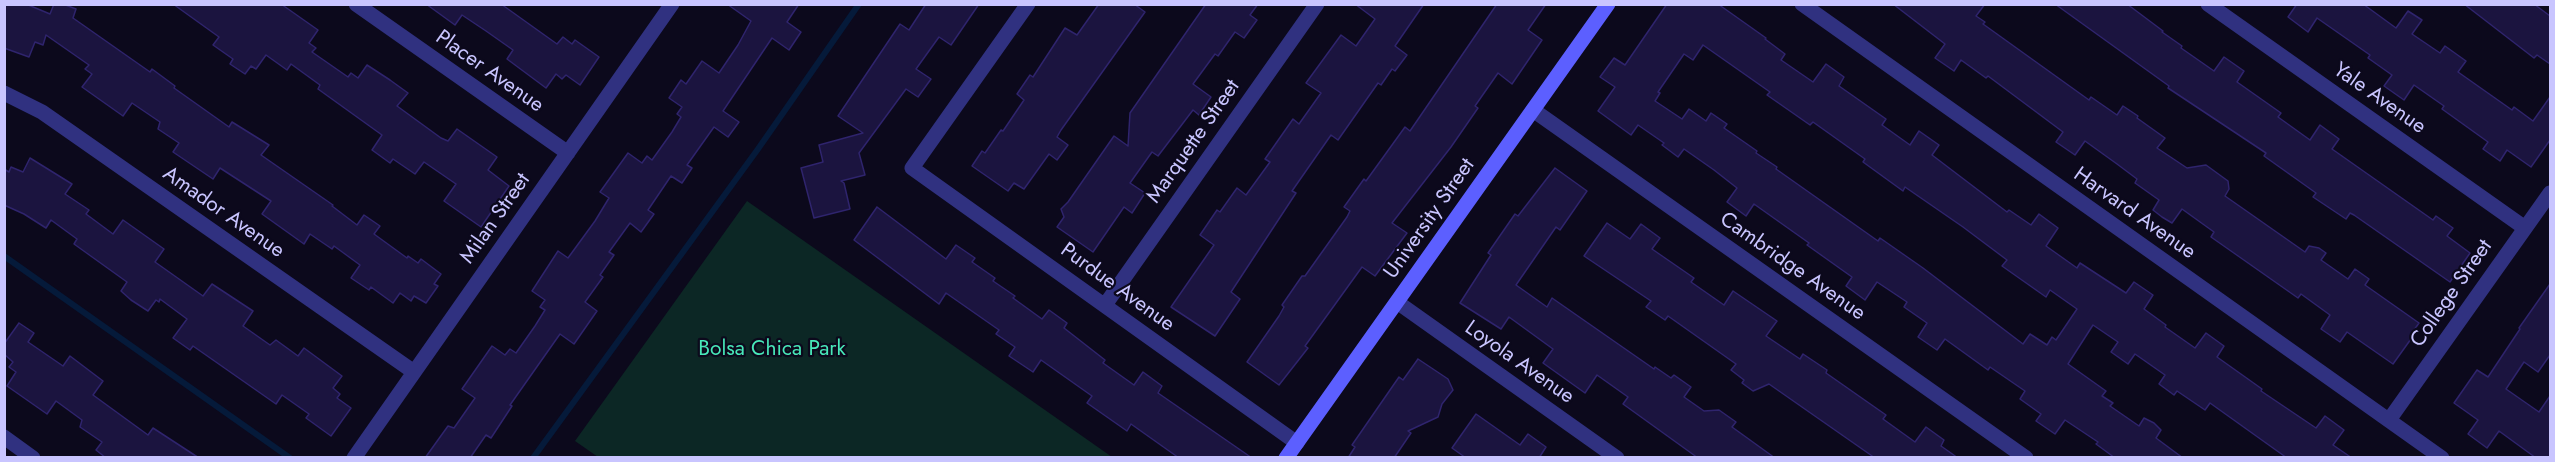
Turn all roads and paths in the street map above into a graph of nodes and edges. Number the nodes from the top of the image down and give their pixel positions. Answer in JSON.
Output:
{"nodes":[{"id":1,"x":356,"y":4,"type":"edge"},
{"id":2,"x":672,"y":4,"type":"edge"},
{"id":3,"x":1028,"y":4,"type":"edge"},
{"id":4,"x":1317,"y":4,"type":"edge"},
{"id":5,"x":1608,"y":4,"type":"edge"},
{"id":6,"x":1802,"y":4,"type":"edge"},
{"id":7,"x":2208,"y":4,"type":"edge"},
{"id":8,"x":4,"y":93,"type":"edge"},
{"id":9,"x":1533,"y":110,"type":"junction"},
{"id":10,"x":568,"y":153,"type":"junction"},
{"id":11,"x":2550,"y":193,"type":"edge"},
{"id":12,"x":2525,"y":228,"type":"junction"},
{"id":13,"x":1397,"y":302,"type":"junction"},
{"id":14,"x":1105,"y":305,"type":"junction"},
{"id":15,"x":414,"y":372,"type":"junction"},
{"id":16,"x":2389,"y":420,"type":"junction"},
{"id":17,"x":4,"y":437,"type":"edge"},
{"id":18,"x":1296,"y":443,"type":"junction"},
{"id":19,"x":33,"y":458,"type":"edge"},
{"id":20,"x":354,"y":458,"type":"edge"},
{"id":21,"x":1287,"y":458,"type":"edge"},
{"id":22,"x":1617,"y":458,"type":"edge"},
{"id":23,"x":2026,"y":458,"type":"edge"},
{"id":24,"x":2442,"y":458,"type":"edge"}],
"edges":[{"from":1,"to":10,"type":"street","name":"Placer Avenue"},
{"from":2,"to":10,"type":"street","name":"Milan Street"},
{"from":3,"to":14,"type":"street","name":"Purdue Avenue"},
{"from":4,"to":14,"type":"street","name":"Marquette Street"},
{"from":5,"to":9,"type":"street","name":"University Street"},
{"from":6,"to":16,"type":"street","name":"Harvard Avenue"},
{"from":7,"to":12,"type":"street","name":"Yale Avenue"},
{"from":8,"to":15,"type":"street","name":"Amador Avenue"},
{"from":9,"to":13,"type":"street","name":"University Street"},
{"from":9,"to":23,"type":"street","name":"Cambridge Avenue"},
{"from":10,"to":15,"type":"street","name":"Milan Street"},
{"from":11,"to":12,"type":"street","name":"College Street"},
{"from":12,"to":16,"type":"street","name":"College Street"},
{"from":13,"to":18,"type":"street","name":"University Street"},
{"from":13,"to":22,"type":"street","name":"Loyola Avenue"},
{"from":14,"to":18,"type":"street","name":"Purdue Avenue"},
{"from":15,"to":20,"type":"street","name":"Milan Street"},
{"from":16,"to":24,"type":"street","name":"Harvard Avenue"},
{"from":17,"to":19,"type":"street"},
{"from":18,"to":21,"type":"street","name":"University Street"}]}
